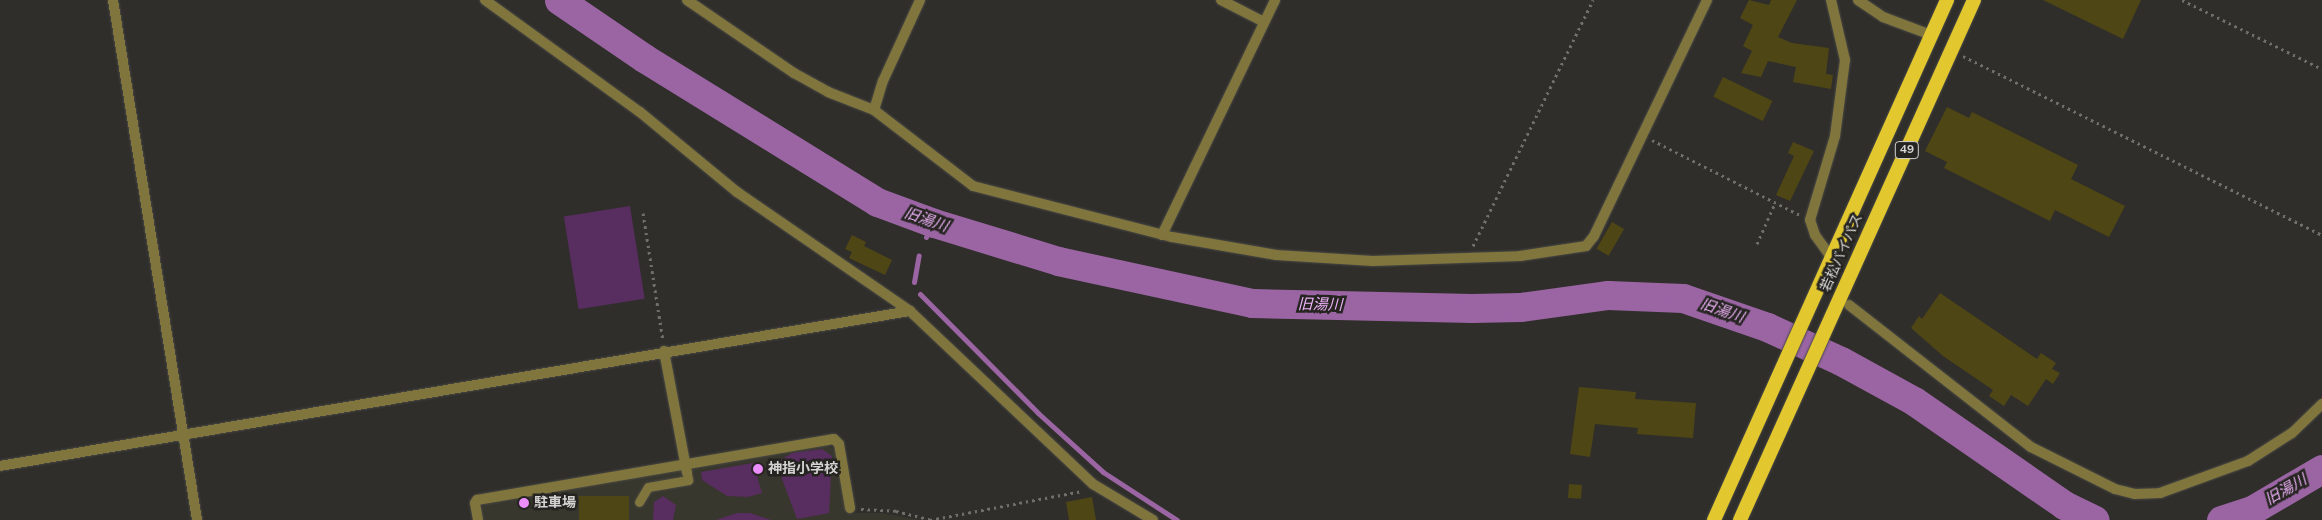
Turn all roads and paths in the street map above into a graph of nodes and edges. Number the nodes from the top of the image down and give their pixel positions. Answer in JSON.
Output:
{"nodes":[{"id":1,"x":113,"y":0,"type":"edge"},
{"id":2,"x":485,"y":0,"type":"edge"},
{"id":3,"x":687,"y":0,"type":"edge"},
{"id":4,"x":920,"y":0,"type":"edge"},
{"id":5,"x":1222,"y":0,"type":"edge"},
{"id":6,"x":1275,"y":0,"type":"edge"},
{"id":7,"x":1593,"y":0,"type":"edge"},
{"id":8,"x":1707,"y":0,"type":"edge"},
{"id":9,"x":1831,"y":0,"type":"edge"},
{"id":10,"x":1858,"y":0,"type":"edge"},
{"id":11,"x":1947,"y":0,"type":"edge"},
{"id":12,"x":1974,"y":0,"type":"edge"},
{"id":13,"x":2182,"y":0,"type":"edge"},
{"id":14,"x":1264,"y":22,"type":"junction"},
{"id":15,"x":1931,"y":35,"type":"junction"},
{"id":16,"x":1952,"y":50,"type":"junction"},
{"id":17,"x":2322,"y":69,"type":"edge"},
{"id":18,"x":874,"y":110,"type":"junction"},
{"id":19,"x":1642,"y":135,"type":"junction"},
{"id":20,"x":1775,"y":203,"type":"junction"},
{"id":21,"x":643,"y":212,"type":"dead end"},
{"id":22,"x":1810,"y":220,"type":"junction"},
{"id":23,"x":1162,"y":235,"type":"junction"},
{"id":24,"x":2322,"y":235,"type":"edge"},
{"id":25,"x":1756,"y":244,"type":"dead end"},
{"id":26,"x":1831,"y":257,"type":"junction"},
{"id":27,"x":1467,"y":258,"type":"junction"},
{"id":28,"x":1844,"y":303,"type":"junction"},
{"id":29,"x":910,"y":311,"type":"junction"},
{"id":30,"x":664,"y":351,"type":"junction"},
{"id":31,"x":2322,"y":404,"type":"edge"},
{"id":32,"x":182,"y":435,"type":"junction"},
{"id":33,"x":685,"y":462,"type":"junction"},
{"id":34,"x":0,"y":466,"type":"edge"},
{"id":35,"x":687,"y":473,"type":"joint"},
{"id":36,"x":1094,"y":484,"type":"junction"},
{"id":37,"x":638,"y":502,"type":"dead end"},
{"id":38,"x":850,"y":508,"type":"joint"},
{"id":39,"x":197,"y":520,"type":"edge"},
{"id":40,"x":478,"y":520,"type":"edge"},
{"id":41,"x":931,"y":520,"type":"edge"},
{"id":42,"x":1153,"y":520,"type":"edge"},
{"id":43,"x":1714,"y":520,"type":"edge"},
{"id":44,"x":1740,"y":520,"type":"edge"}],
"edges":[{"from":1,"to":32,"type":"street"},
{"from":2,"to":29,"type":"street"},
{"from":3,"to":18,"type":"street"},
{"from":4,"to":18,"type":"street"},
{"from":5,"to":14,"type":"street"},
{"from":6,"to":14,"type":"street"},
{"from":7,"to":27,"type":"path"},
{"from":8,"to":19,"type":"street"},
{"from":9,"to":22,"type":"street"},
{"from":10,"to":15,"type":"street"},
{"from":11,"to":15,"type":"highway","name":"若松バイパス","number":"49"},
{"from":12,"to":16,"type":"highway","name":"若松バイパス","number":"49"},
{"from":13,"to":17,"type":"path"},
{"from":14,"to":23,"type":"street"},
{"from":15,"to":26,"type":"highway","name":"若松バイパス","number":"49"},
{"from":16,"to":24,"type":"path"},
{"from":16,"to":28,"type":"highway","name":"若松バイパス","number":"49"},
{"from":18,"to":23,"type":"street"},
{"from":19,"to":20,"type":"path"},
{"from":19,"to":27,"type":"street"},
{"from":20,"to":22,"type":"path"},
{"from":20,"to":25,"type":"path"},
{"from":21,"to":30,"type":"path"},
{"from":22,"to":26,"type":"street"},
{"from":23,"to":27,"type":"street"},
{"from":26,"to":43,"type":"highway","name":"若松バイパス","number":"49"},
{"from":28,"to":31,"type":"street"},
{"from":28,"to":44,"type":"highway","name":"若松バイパス","number":"49"},
{"from":29,"to":30,"type":"street"},
{"from":29,"to":36,"type":"street"},
{"from":30,"to":32,"type":"street"},
{"from":30,"to":33,"type":"street"},
{"from":32,"to":34,"type":"street"},
{"from":32,"to":39,"type":"street"},
{"from":33,"to":35,"type":"street"},
{"from":33,"to":38,"type":"street"},
{"from":33,"to":40,"type":"street"},
{"from":35,"to":37,"type":"lane"},
{"from":36,"to":41,"type":"path"},
{"from":36,"to":42,"type":"street"},
{"from":38,"to":41,"type":"path"}]}
